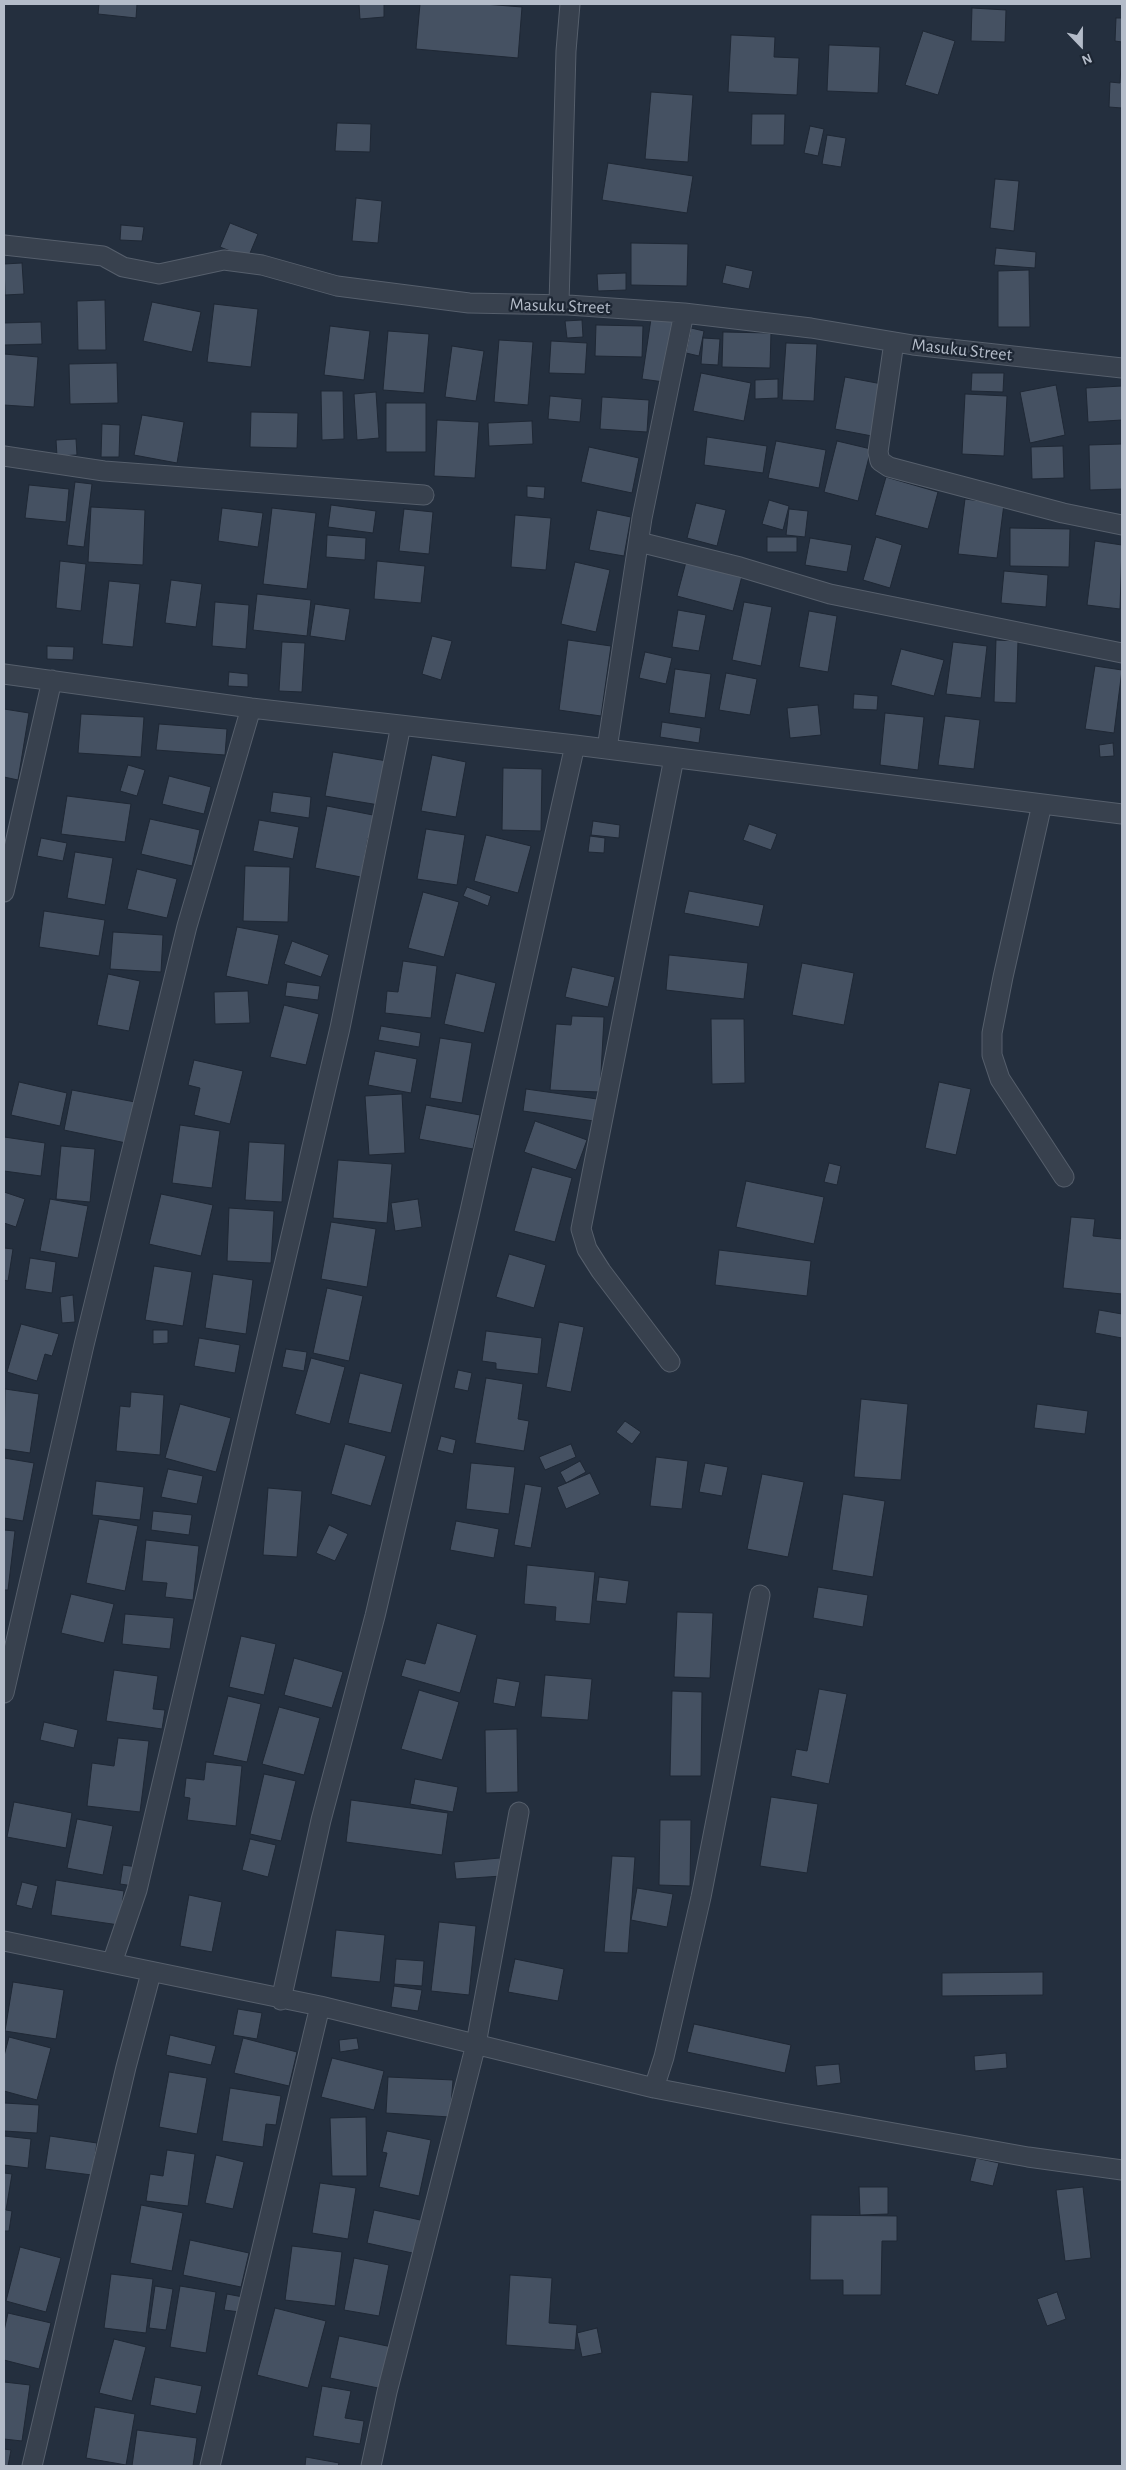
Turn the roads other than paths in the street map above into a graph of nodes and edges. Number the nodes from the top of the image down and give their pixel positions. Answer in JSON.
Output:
{"nodes":[{"id":1,"x":570,"y":4,"type":"edge"},
{"id":2,"x":4,"y":245,"type":"edge"},
{"id":3,"x":559,"y":304,"type":"junction"},
{"id":4,"x":684,"y":313,"type":"junction"},
{"id":5,"x":894,"y":342,"type":"junction"},
{"id":6,"x":1122,"y":368,"type":"edge"},
{"id":7,"x":4,"y":456,"type":"edge"},
{"id":8,"x":424,"y":495,"type":"dead end"},
{"id":9,"x":1122,"y":524,"type":"edge"},
{"id":10,"x":638,"y":542,"type":"junction"},
{"id":11,"x":1122,"y":654,"type":"edge"},
{"id":12,"x":4,"y":674,"type":"edge"},
{"id":13,"x":52,"y":680,"type":"junction"},
{"id":14,"x":251,"y":708,"type":"junction"},
{"id":15,"x":401,"y":726,"type":"junction"},
{"id":16,"x":574,"y":745,"type":"junction"},
{"id":17,"x":607,"y":749,"type":"junction"},
{"id":18,"x":674,"y":758,"type":"junction"},
{"id":19,"x":1042,"y":804,"type":"junction"},
{"id":20,"x":1122,"y":814,"type":"edge"},
{"id":21,"x":4,"y":892,"type":"edge"},
{"id":22,"x":1064,"y":1177,"type":"dead end"},
{"id":23,"x":670,"y":1362,"type":"dead end"},
{"id":24,"x":760,"y":1594,"type":"dead end"},
{"id":25,"x":4,"y":1693,"type":"edge"},
{"id":26,"x":519,"y":1812,"type":"dead end"},
{"id":27,"x":5,"y":1945,"type":"edge"},
{"id":28,"x":112,"y":1963,"type":"junction"},
{"id":29,"x":151,"y":1972,"type":"junction"},
{"id":30,"x":281,"y":2000,"type":"junction"},
{"id":31,"x":320,"y":2006,"type":"junction"},
{"id":32,"x":476,"y":2044,"type":"junction"},
{"id":33,"x":654,"y":2088,"type":"junction"},
{"id":34,"x":1122,"y":2170,"type":"edge"},
{"id":35,"x":32,"y":2466,"type":"edge"},
{"id":36,"x":210,"y":2466,"type":"edge"},
{"id":37,"x":371,"y":2466,"type":"edge"}],
"edges":[{"from":1,"to":3,"type":"street"},
{"from":2,"to":3,"type":"street","name":"Masuku Street"},
{"from":3,"to":4,"type":"street","name":"Masuku Street"},
{"from":4,"to":5,"type":"street","name":"Masuku Street"},
{"from":4,"to":10,"type":"street"},
{"from":5,"to":6,"type":"street","name":"Masuku Street"},
{"from":5,"to":9,"type":"street"},
{"from":7,"to":8,"type":"street"},
{"from":10,"to":11,"type":"street"},
{"from":10,"to":17,"type":"street"},
{"from":12,"to":13,"type":"street"},
{"from":13,"to":14,"type":"street"},
{"from":13,"to":21,"type":"street"},
{"from":14,"to":15,"type":"street"},
{"from":14,"to":25,"type":"street"},
{"from":15,"to":16,"type":"street"},
{"from":15,"to":28,"type":"street"},
{"from":16,"to":17,"type":"street"},
{"from":16,"to":30,"type":"street"},
{"from":17,"to":18,"type":"street"},
{"from":18,"to":19,"type":"street"},
{"from":18,"to":23,"type":"street"},
{"from":19,"to":20,"type":"street"},
{"from":19,"to":22,"type":"street"},
{"from":24,"to":33,"type":"street"},
{"from":26,"to":32,"type":"street"},
{"from":27,"to":28,"type":"street"},
{"from":28,"to":29,"type":"street"},
{"from":29,"to":30,"type":"street"},
{"from":29,"to":35,"type":"street"},
{"from":30,"to":31,"type":"street"},
{"from":31,"to":32,"type":"street"},
{"from":31,"to":36,"type":"street"},
{"from":32,"to":33,"type":"street"},
{"from":32,"to":37,"type":"street"},
{"from":33,"to":34,"type":"street"}]}
